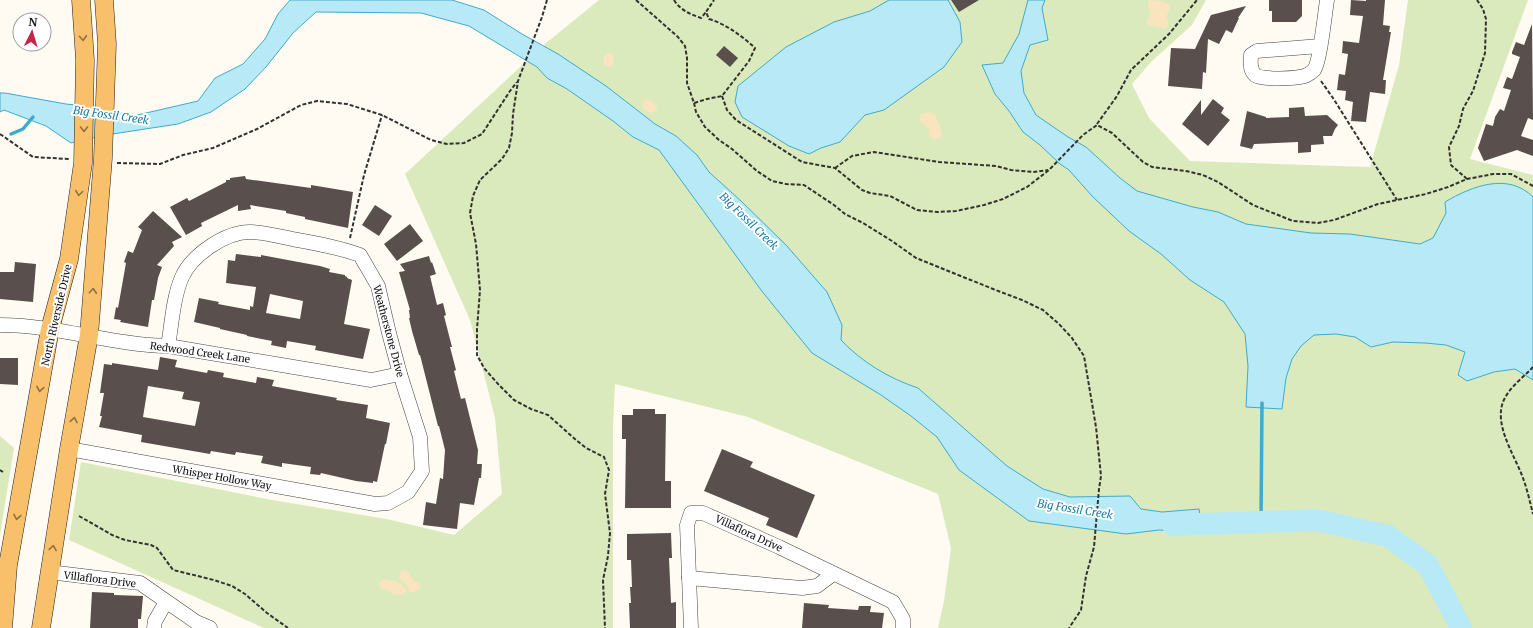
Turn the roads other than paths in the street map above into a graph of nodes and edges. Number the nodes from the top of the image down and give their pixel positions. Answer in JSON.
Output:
{"nodes":[{"id":1,"x":81,"y":0,"type":"edge"},
{"id":2,"x":104,"y":0,"type":"edge"},
{"id":3,"x":1327,"y":0,"type":"edge"},
{"id":4,"x":1320,"y":46,"type":"junction"},
{"id":5,"x":0,"y":325,"type":"edge"},
{"id":6,"x":50,"y":329,"type":"junction"},
{"id":7,"x":89,"y":336,"type":"junction"},
{"id":8,"x":168,"y":346,"type":"junction"},
{"id":9,"x":400,"y":374,"type":"junction"},
{"id":10,"x":69,"y":449,"type":"junction"},
{"id":11,"x":375,"y":504,"type":"joint"},
{"id":12,"x":49,"y":572,"type":"junction"},
{"id":13,"x":834,"y":574,"type":"junction"},
{"id":14,"x":689,"y":578,"type":"junction"},
{"id":15,"x":166,"y":602,"type":"junction"},
{"id":16,"x":903,"y":623,"type":"edge"},
{"id":17,"x":3,"y":628,"type":"edge"},
{"id":18,"x":41,"y":628,"type":"edge"},
{"id":19,"x":154,"y":628,"type":"edge"},
{"id":20,"x":210,"y":628,"type":"edge"},
{"id":21,"x":691,"y":628,"type":"edge"}],
"edges":[{"from":1,"to":6,"type":"main road","name":"North Riverside Drive","one_way":true},
{"from":7,"to":2,"type":"main road","one_way":true},
{"from":3,"to":4,"type":"street"},
{"from":4,"to":4,"type":"street"},
{"from":5,"to":6,"type":"street","name":"Redwood Creek Lane"},
{"from":6,"to":7,"type":"street","name":"Redwood Creek Lane"},
{"from":6,"to":17,"type":"main road","name":"North Riverside Drive","one_way":true},
{"from":7,"to":8,"type":"street","name":"Redwood Creek Lane"},
{"from":10,"to":7,"type":"main road","one_way":true},
{"from":8,"to":9,"type":"street","name":"Redwood Creek Lane"},
{"from":8,"to":9,"type":"street","name":"Weatherstone Drive"},
{"from":9,"to":11,"type":"street","name":"Weatherstone Drive"},
{"from":10,"to":11,"type":"street","name":"Whisper Hollow Way"},
{"from":12,"to":10,"type":"main road","one_way":true},
{"from":12,"to":15,"type":"street","name":"Villaflora Drive"},
{"from":12,"to":18,"type":"main road"},
{"from":13,"to":14,"type":"street"},
{"from":13,"to":14,"type":"street","name":"Villaflora Drive"},
{"from":13,"to":16,"type":"street","name":"Villaflora Drive"},
{"from":14,"to":21,"type":"street","name":"Villaflora Drive"},
{"from":15,"to":19,"type":"street"},
{"from":15,"to":20,"type":"street","name":"Villaflora Drive"}]}
